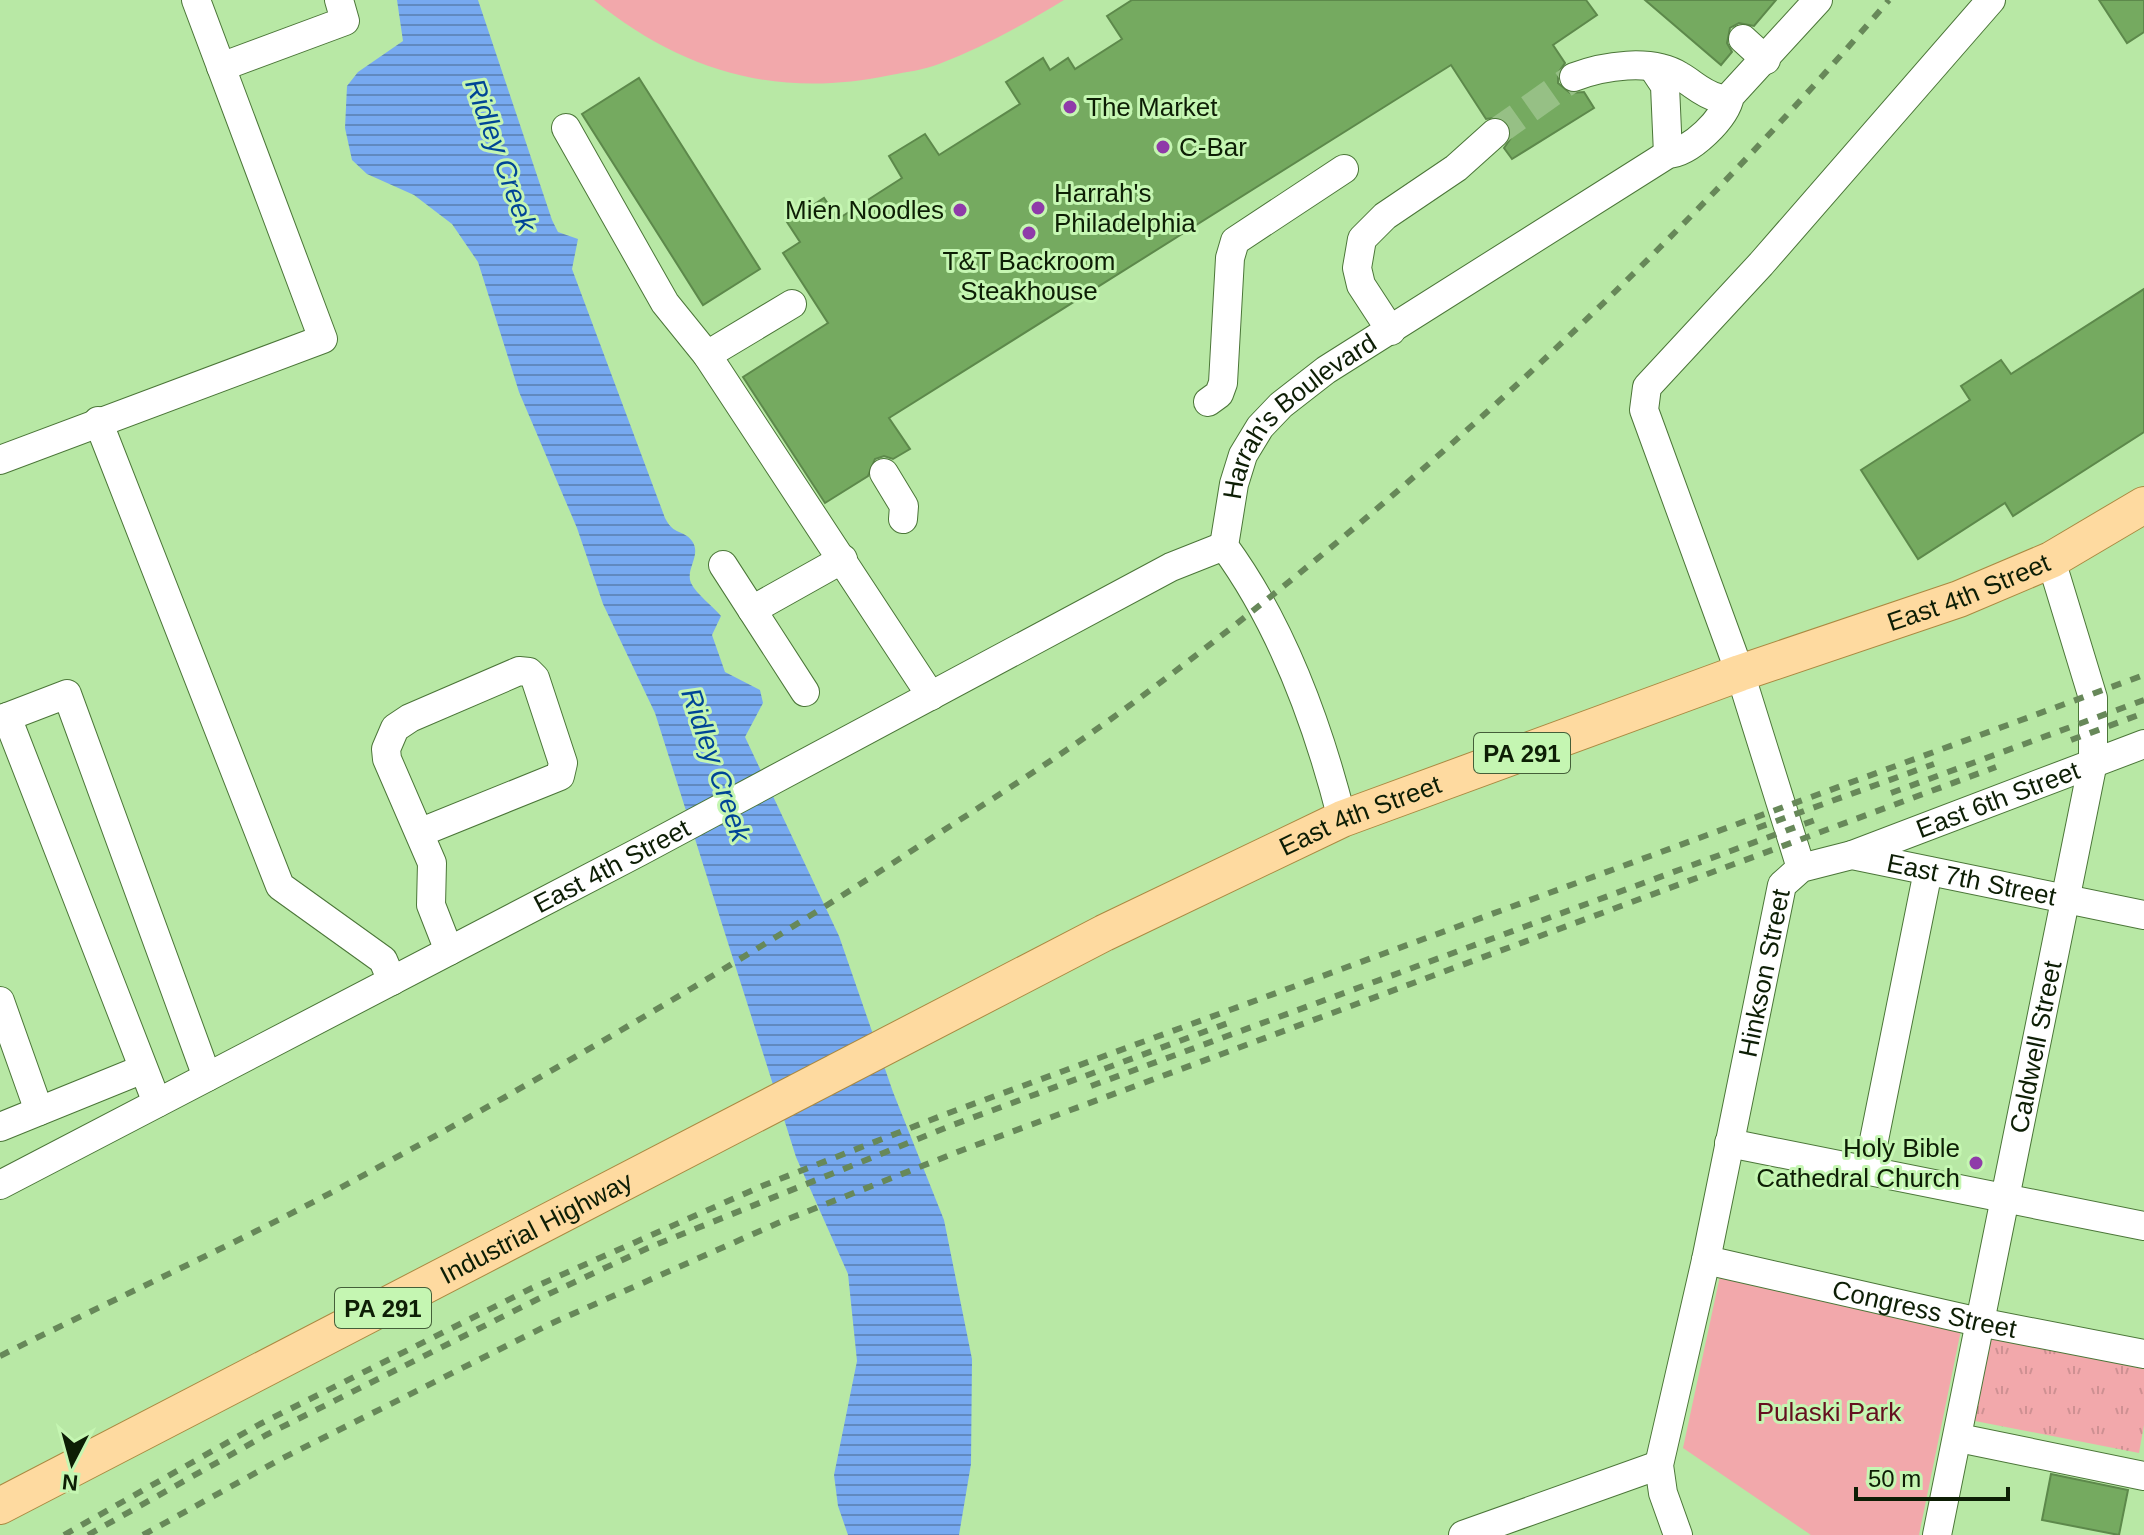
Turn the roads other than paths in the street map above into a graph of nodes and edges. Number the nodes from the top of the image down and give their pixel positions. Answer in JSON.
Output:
{"nodes":[{"id":1,"x":196,"y":0,"type":"edge"},
{"id":2,"x":339,"y":0,"type":"edge"},
{"id":3,"x":1818,"y":0,"type":"edge"},
{"id":4,"x":1991,"y":0,"type":"edge"},
{"id":5,"x":1743,"y":39,"type":"dead end"},
{"id":6,"x":1766,"y":60,"type":"junction"},
{"id":7,"x":221,"y":67,"type":"junction"},
{"id":8,"x":1653,"y":68,"type":"junction"},
{"id":9,"x":1574,"y":77,"type":"tunnel mouth"},
{"id":10,"x":1724,"y":97,"type":"junction"},
{"id":11,"x":566,"y":128,"type":"dead end"},
{"id":12,"x":1495,"y":133,"type":"tunnel mouth"},
{"id":13,"x":1668,"y":154,"type":"junction"},
{"id":14,"x":1344,"y":169,"type":"dead end"},
{"id":15,"x":792,"y":304,"type":"dead end"},
{"id":16,"x":1391,"y":331,"type":"junction"},
{"id":17,"x":707,"y":355,"type":"junction"},
{"id":18,"x":1208,"y":402,"type":"dead end"},
{"id":19,"x":98,"y":421,"type":"junction"},
{"id":20,"x":0,"y":460,"type":"edge"},
{"id":21,"x":884,"y":473,"type":"dead end"},
{"id":22,"x":2144,"y":505,"type":"edge"},
{"id":23,"x":903,"y":519,"type":"dead end"},
{"id":24,"x":1224,"y":546,"type":"junction"},
{"id":25,"x":843,"y":559,"type":"junction"},
{"id":26,"x":2051,"y":560,"type":"junction"},
{"id":27,"x":723,"y":565,"type":"dead end"},
{"id":28,"x":752,"y":610,"type":"junction"},
{"id":29,"x":1740,"y":673,"type":"junction"},
{"id":30,"x":805,"y":692,"type":"dead end"},
{"id":31,"x":931,"y":696,"type":"junction"},
{"id":32,"x":4,"y":718,"type":"edge"},
{"id":33,"x":2144,"y":744,"type":"edge"},
{"id":34,"x":2093,"y":762,"type":"junction"},
{"id":35,"x":1342,"y":819,"type":"junction"},
{"id":36,"x":419,"y":833,"type":"junction"},
{"id":37,"x":1852,"y":855,"type":"junction"},
{"id":38,"x":1801,"y":868,"type":"junction"},
{"id":39,"x":1928,"y":871,"type":"junction"},
{"id":40,"x":2067,"y":900,"type":"junction"},
{"id":41,"x":2144,"y":915,"type":"edge"},
{"id":42,"x":449,"y":951,"type":"junction"},
{"id":43,"x":392,"y":981,"type":"junction"},
{"id":44,"x":0,"y":1001,"type":"edge"},
{"id":45,"x":143,"y":1069,"type":"junction"},
{"id":46,"x":207,"y":1077,"type":"junction"},
{"id":47,"x":818,"y":1082,"type":"joint"},
{"id":48,"x":157,"y":1103,"type":"junction"},
{"id":49,"x":39,"y":1111,"type":"junction"},
{"id":50,"x":0,"y":1127,"type":"edge"},
{"id":51,"x":1729,"y":1143,"type":"junction"},
{"id":52,"x":1868,"y":1170,"type":"junction"},
{"id":53,"x":0,"y":1185,"type":"edge"},
{"id":54,"x":2003,"y":1197,"type":"junction"},
{"id":55,"x":2144,"y":1226,"type":"edge"},
{"id":56,"x":1706,"y":1260,"type":"junction"},
{"id":57,"x":1979,"y":1322,"type":"junction"},
{"id":58,"x":2144,"y":1354,"type":"edge"},
{"id":59,"x":1959,"y":1438,"type":"junction"},
{"id":60,"x":1659,"y":1465,"type":"junction"},
{"id":61,"x":2144,"y":1476,"type":"edge"},
{"id":62,"x":0,"y":1506,"type":"edge"},
{"id":63,"x":1464,"y":1535,"type":"edge"},
{"id":64,"x":1678,"y":1535,"type":"edge"},
{"id":65,"x":1937,"y":1535,"type":"edge"}],
"edges":[{"from":1,"to":7,"type":"street"},
{"from":2,"to":7,"type":"street"},
{"from":3,"to":6,"type":"street","name":"Harrah's Boulevard"},
{"from":4,"to":29,"type":"street","name":"Hinkson Street"},
{"from":5,"to":6,"type":"street"},
{"from":6,"to":10,"type":"street","name":"Harrah's Boulevard"},
{"from":7,"to":19,"type":"street"},
{"from":8,"to":9,"type":"street"},
{"from":8,"to":10,"type":"street"},
{"from":8,"to":13,"type":"street"},
{"from":10,"to":13,"type":"street","name":"Harrah's Boulevard"},
{"from":11,"to":17,"type":"street"},
{"from":12,"to":16,"type":"street"},
{"from":13,"to":16,"type":"street","name":"Harrah's Boulevard"},
{"from":14,"to":18,"type":"street"},
{"from":15,"to":17,"type":"street"},
{"from":16,"to":24,"type":"street","name":"Harrah's Boulevard"},
{"from":17,"to":25,"type":"street"},
{"from":19,"to":20,"type":"street"},
{"from":19,"to":43,"type":"street"},
{"from":21,"to":23,"type":"street"},
{"from":22,"to":26,"type":"main road","name":"East 4th Street","number":"PA 291"},
{"from":24,"to":31,"type":"street","name":"East 4th Street"},
{"from":24,"to":35,"type":"street","name":"Harrah's Boulevard"},
{"from":25,"to":28,"type":"street"},
{"from":25,"to":31,"type":"street"},
{"from":26,"to":29,"type":"main road","name":"East 4th Street","number":"PA 291"},
{"from":26,"to":34,"type":"street","name":"Caldwell Street"},
{"from":27,"to":28,"type":"street"},
{"from":28,"to":30,"type":"street"},
{"from":29,"to":35,"type":"main road","name":"East 4th Street","number":"PA 291"},
{"from":29,"to":38,"type":"street","name":"Hinkson Street"},
{"from":31,"to":42,"type":"street","name":"East 4th Street"},
{"from":32,"to":45,"type":"street"},
{"from":32,"to":46,"type":"street"},
{"from":33,"to":34,"type":"street","name":"East 6th Street"},
{"from":34,"to":37,"type":"street","name":"East 6th Street"},
{"from":34,"to":40,"type":"street","name":"Caldwell Street"},
{"from":35,"to":47,"type":"main road","name":"East 4th Street","number":"PA 291"},
{"from":36,"to":36,"type":"street"},
{"from":36,"to":42,"type":"street"},
{"from":37,"to":38,"type":"street","name":"East 7th Street"},
{"from":37,"to":39,"type":"street","name":"East 7th Street"},
{"from":38,"to":51,"type":"street","name":"Hinkson Street"},
{"from":39,"to":40,"type":"street","name":"East 7th Street"},
{"from":39,"to":52,"type":"street"},
{"from":40,"to":41,"type":"street","name":"East 7th Street"},
{"from":40,"to":54,"type":"street","name":"Caldwell Street"},
{"from":42,"to":43,"type":"street","name":"East 4th Street"},
{"from":43,"to":46,"type":"street","name":"East 4th Street"},
{"from":44,"to":49,"type":"street"},
{"from":45,"to":48,"type":"street"},
{"from":45,"to":49,"type":"street"},
{"from":46,"to":48,"type":"street","name":"East 4th Street"},
{"from":47,"to":62,"type":"main road","name":"Industrial Highway","number":"PA 291"},
{"from":48,"to":53,"type":"street","name":"East 4th Street"},
{"from":49,"to":50,"type":"street"},
{"from":51,"to":52,"type":"street"},
{"from":51,"to":56,"type":"street","name":"Hinkson Street"},
{"from":52,"to":54,"type":"street"},
{"from":54,"to":55,"type":"street"},
{"from":54,"to":57,"type":"street","name":"Caldwell Street"},
{"from":56,"to":57,"type":"street","name":"Congress Street"},
{"from":56,"to":60,"type":"street","name":"Hinkson Street"},
{"from":57,"to":58,"type":"street","name":"Congress Street"},
{"from":57,"to":59,"type":"street","name":"Caldwell Street"},
{"from":59,"to":61,"type":"street"},
{"from":59,"to":65,"type":"street","name":"Caldwell Street"},
{"from":60,"to":63,"type":"street"},
{"from":60,"to":64,"type":"street"}]}
